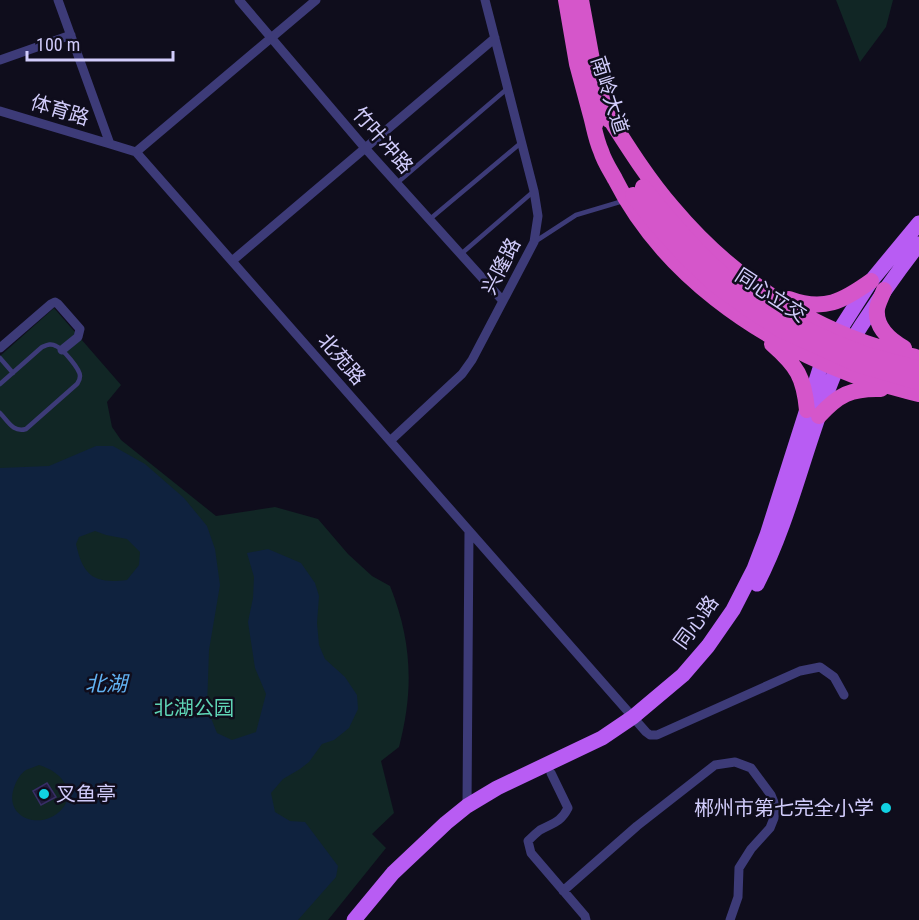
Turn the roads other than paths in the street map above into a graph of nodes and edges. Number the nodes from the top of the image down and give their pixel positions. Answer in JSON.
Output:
{"nodes":[{"id":1,"x":58,"y":0,"type":"edge"},
{"id":2,"x":239,"y":0,"type":"edge"},
{"id":3,"x":316,"y":0,"type":"edge"},
{"id":4,"x":485,"y":0,"type":"edge"},
{"id":5,"x":566,"y":0,"type":"edge"},
{"id":6,"x":581,"y":0,"type":"edge"},
{"id":7,"x":71,"y":35,"type":"junction"},
{"id":8,"x":271,"y":38,"type":"junction"},
{"id":9,"x":495,"y":38,"type":"junction"},
{"id":10,"x":0,"y":60,"type":"edge"},
{"id":11,"x":508,"y":88,"type":"junction"},
{"id":12,"x":0,"y":111,"type":"edge"},
{"id":13,"x":598,"y":113,"type":"junction"},
{"id":14,"x":522,"y":142,"type":"junction"},
{"id":15,"x":110,"y":144,"type":"junction"},
{"id":16,"x":365,"y":148,"type":"junction"},
{"id":17,"x":136,"y":152,"type":"junction"},
{"id":18,"x":397,"y":183,"type":"junction"},
{"id":19,"x":534,"y":191,"type":"junction"},
{"id":20,"x":634,"y":194,"type":"junction"},
{"id":21,"x":429,"y":220,"type":"junction"},
{"id":22,"x":919,"y":223,"type":"edge"},
{"id":23,"x":534,"y":242,"type":"junction"},
{"id":24,"x":919,"y":244,"type":"edge"},
{"id":25,"x":460,"y":254,"type":"junction"},
{"id":26,"x":232,"y":261,"type":"junction"},
{"id":27,"x":878,"y":285,"type":"junction"},
{"id":28,"x":759,"y":288,"type":"junction"},
{"id":29,"x":503,"y":302,"type":"junction"},
{"id":30,"x":739,"y":317,"type":"junction"},
{"id":31,"x":846,"y":335,"type":"junction"},
{"id":32,"x":0,"y":348,"type":"edge"},
{"id":33,"x":62,"y":350,"type":"junction"},
{"id":34,"x":919,"y":356,"type":"edge"},
{"id":35,"x":0,"y":358,"type":"edge"},
{"id":36,"x":830,"y":365,"type":"junction"},
{"id":37,"x":919,"y":369,"type":"edge"},
{"id":38,"x":13,"y":373,"type":"junction"},
{"id":39,"x":919,"y":381,"type":"edge"},
{"id":40,"x":0,"y":384,"type":"edge"},
{"id":41,"x":919,"y":394,"type":"edge"},
{"id":42,"x":0,"y":413,"type":"edge"},
{"id":43,"x":813,"y":413,"type":"junction"},
{"id":44,"x":390,"y":441,"type":"junction"},
{"id":45,"x":469,"y":531,"type":"junction"},
{"id":46,"x":844,"y":695,"type":"dead end"},
{"id":47,"x":636,"y":720,"type":"junction"},
{"id":48,"x":551,"y":773,"type":"junction"},
{"id":49,"x":467,"y":806,"type":"junction"},
{"id":50,"x":563,"y":891,"type":"junction"},
{"id":51,"x":354,"y":920,"type":"edge"},
{"id":52,"x":367,"y":920,"type":"edge"},
{"id":53,"x":586,"y":920,"type":"edge"},
{"id":54,"x":730,"y":920,"type":"edge"}],
"edges":[{"from":1,"to":7,"type":"street"},
{"from":2,"to":8,"type":"street","name":"竹叶冲路"},
{"from":3,"to":8,"type":"street"},
{"from":4,"to":9,"type":"street","name":"兴隆路"},
{"from":5,"to":13,"type":"highway","name":"南岭大道"},
{"from":6,"to":13,"type":"highway","name":"南岭大道"},
{"from":7,"to":10,"type":"street"},
{"from":7,"to":15,"type":"street"},
{"from":8,"to":16,"type":"street","name":"竹叶冲路"},
{"from":8,"to":17,"type":"street"},
{"from":9,"to":11,"type":"street","name":"兴隆路"},
{"from":9,"to":16,"type":"street"},
{"from":11,"to":14,"type":"street","name":"兴隆路"},
{"from":11,"to":18,"type":"lane"},
{"from":12,"to":15,"type":"street","name":"体育路"},
{"from":13,"to":20,"type":"highway","name":"南岭大道"},
{"from":13,"to":28,"type":"highway"},
{"from":14,"to":19,"type":"street","name":"兴隆路"},
{"from":14,"to":21,"type":"lane"},
{"from":15,"to":17,"type":"street"},
{"from":16,"to":18,"type":"street","name":"竹叶冲路"},
{"from":16,"to":26,"type":"street"},
{"from":17,"to":26,"type":"street","name":"北苑路"},
{"from":18,"to":21,"type":"street","name":"竹叶冲路"},
{"from":19,"to":23,"type":"street","name":"兴隆路"},
{"from":19,"to":25,"type":"lane"},
{"from":20,"to":23,"type":"lane"},
{"from":20,"to":30,"type":"highway"},
{"from":20,"to":37,"type":"highway","name":"同心立交","bridge":true},
{"from":20,"to":39,"type":"highway","name":"同心立交","bridge":true},
{"from":21,"to":25,"type":"street","name":"竹叶冲路"},
{"from":22,"to":27,"type":"main road","name":"同心路"},
{"from":23,"to":29,"type":"street","name":"兴隆路"},
{"from":24,"to":27,"type":"main road","name":"同心路"},
{"from":25,"to":29,"type":"street","name":"竹叶冲路"},
{"from":26,"to":44,"type":"street","name":"北苑路"},
{"from":27,"to":28,"type":"highway"},
{"from":27,"to":31,"type":"main road","name":"同心路"},
{"from":27,"to":34,"type":"highway"},
{"from":28,"to":31,"type":"highway"},
{"from":29,"to":44,"type":"street","name":"兴隆路"},
{"from":30,"to":36,"type":"highway"},
{"from":30,"to":43,"type":"highway"},
{"from":31,"to":34,"type":"highway"},
{"from":31,"to":36,"type":"main road","name":"同心路"},
{"from":32,"to":33,"type":"street"},
{"from":33,"to":38,"type":"lane"},
{"from":33,"to":42,"type":"lane"},
{"from":35,"to":38,"type":"lane"},
{"from":36,"to":41,"type":"highway"},
{"from":36,"to":43,"type":"main road","name":"同心路"},
{"from":38,"to":40,"type":"lane"},
{"from":41,"to":43,"type":"highway"},
{"from":43,"to":47,"type":"main road","name":"同心路"},
{"from":44,"to":45,"type":"street","name":"北苑路"},
{"from":45,"to":47,"type":"street","name":"北苑路"},
{"from":45,"to":49,"type":"street"},
{"from":46,"to":47,"type":"street"},
{"from":47,"to":48,"type":"main road","name":"同心路"},
{"from":47,"to":49,"type":"main road","name":"同心路"},
{"from":48,"to":50,"type":"street"},
{"from":48,"to":52,"type":"main road","name":"同心路"},
{"from":49,"to":51,"type":"main road","name":"同心路"},
{"from":50,"to":53,"type":"street"},
{"from":50,"to":54,"type":"street"}]}
